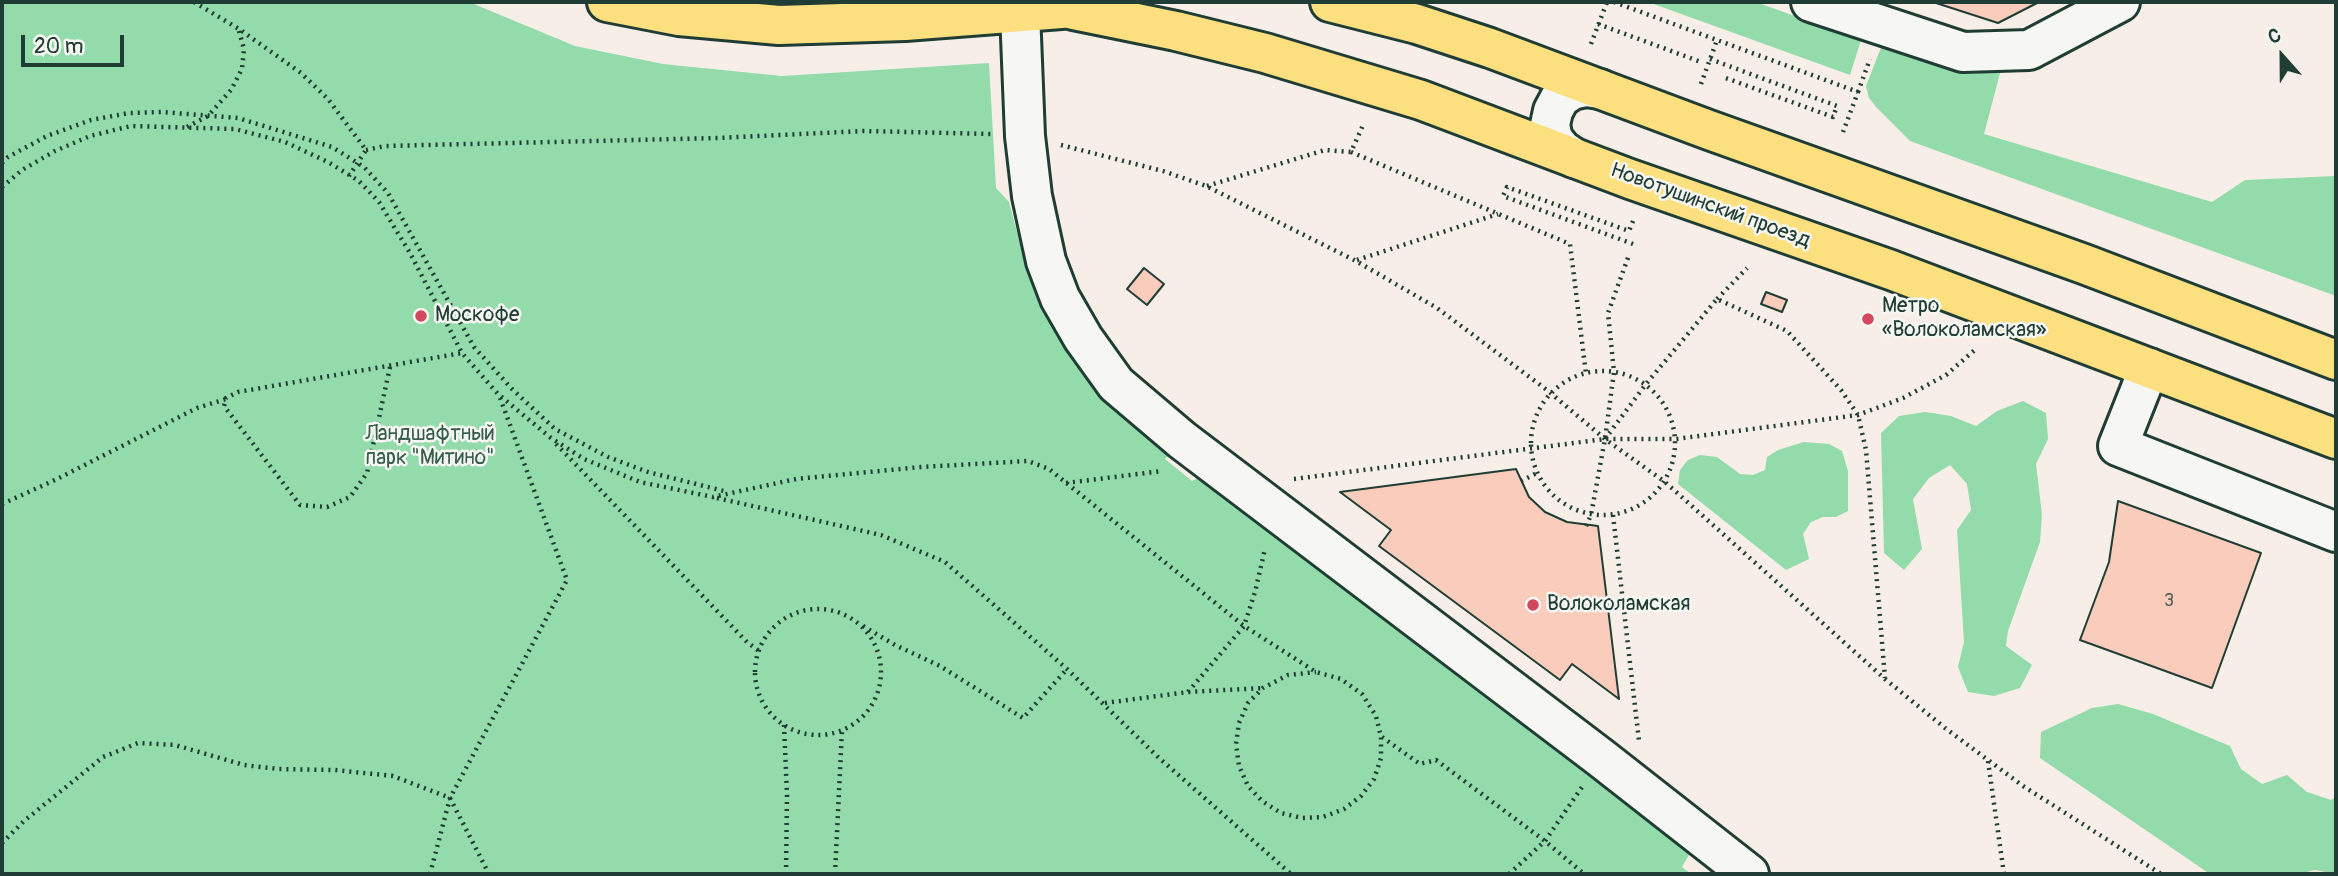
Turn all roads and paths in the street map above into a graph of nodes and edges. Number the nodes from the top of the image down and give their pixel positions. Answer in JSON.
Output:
{"nodes":[{"id":1,"x":194,"y":2,"type":"edge"},
{"id":2,"x":607,"y":2,"type":"edge"},
{"id":3,"x":1133,"y":2,"type":"edge"},
{"id":4,"x":1330,"y":2,"type":"edge"},
{"id":5,"x":1337,"y":2,"type":"edge"},
{"id":6,"x":1606,"y":2,"type":"edge"},
{"id":7,"x":1614,"y":2,"type":"edge"},
{"id":8,"x":1811,"y":2,"type":"edge"},
{"id":9,"x":2120,"y":2,"type":"edge"},
{"id":10,"x":1073,"y":10,"type":"junction"},
{"id":11,"x":1020,"y":12,"type":"junction"},
{"id":12,"x":779,"y":13,"type":"edge"},
{"id":13,"x":1598,"y":24,"type":"junction"},
{"id":14,"x":239,"y":29,"type":"junction"},
{"id":15,"x":1717,"y":40,"type":"junction"},
{"id":16,"x":1591,"y":44,"type":"dead end"},
{"id":17,"x":1710,"y":59,"type":"junction"},
{"id":18,"x":1701,"y":62,"type":"dead end"},
{"id":19,"x":1866,"y":70,"type":"dead end"},
{"id":20,"x":1723,"y":77,"type":"dead end"},
{"id":21,"x":1701,"y":84,"type":"dead end"},
{"id":22,"x":1600,"y":89,"type":"junction"},
{"id":23,"x":1858,"y":92,"type":"junction"},
{"id":24,"x":208,"y":116,"type":"junction"},
{"id":25,"x":1364,"y":123,"type":"dead end"},
{"id":26,"x":186,"y":127,"type":"junction"},
{"id":27,"x":1843,"y":132,"type":"dead end"},
{"id":28,"x":1025,"y":136,"type":"junction"},
{"id":29,"x":366,"y":150,"type":"junction"},
{"id":30,"x":1351,"y":152,"type":"junction"},
{"id":31,"x":1574,"y":158,"type":"junction"},
{"id":32,"x":2,"y":163,"type":"edge"},
{"id":33,"x":357,"y":163,"type":"junction"},
{"id":34,"x":349,"y":176,"type":"junction"},
{"id":35,"x":1206,"y":186,"type":"junction"},
{"id":36,"x":2,"y":187,"type":"edge"},
{"id":37,"x":1498,"y":214,"type":"junction"},
{"id":38,"x":1633,"y":221,"type":"dead end"},
{"id":39,"x":1633,"y":244,"type":"dead end"},
{"id":40,"x":1629,"y":255,"type":"dead end"},
{"id":41,"x":1356,"y":261,"type":"junction"},
{"id":42,"x":1747,"y":268,"type":"dead end"},
{"id":43,"x":1717,"y":299,"type":"junction"},
{"id":44,"x":1977,"y":348,"type":"dead end"},
{"id":45,"x":462,"y":353,"type":"junction"},
{"id":46,"x":2336,"y":360,"type":"edge"},
{"id":47,"x":390,"y":367,"type":"junction"},
{"id":48,"x":2149,"y":368,"type":"junction"},
{"id":49,"x":1614,"y":372,"type":"junction"},
{"id":50,"x":1586,"y":373,"type":"junction"},
{"id":51,"x":1646,"y":384,"type":"junction"},
{"id":52,"x":498,"y":394,"type":"junction"},
{"id":53,"x":1550,"y":394,"type":"junction"},
{"id":54,"x":226,"y":398,"type":"junction"},
{"id":55,"x":1858,"y":415,"type":"junction"},
{"id":56,"x":551,"y":438,"type":"junction"},
{"id":57,"x":1605,"y":439,"type":"junction"},
{"id":58,"x":1676,"y":439,"type":"junction"},
{"id":59,"x":2336,"y":439,"type":"edge"},
{"id":60,"x":1531,"y":449,"type":"junction"},
{"id":61,"x":1211,"y":461,"type":"junction"},
{"id":62,"x":1537,"y":473,"type":"junction"},
{"id":63,"x":1521,"y":481,"type":"dead end"},
{"id":64,"x":1665,"y":482,"type":"junction"},
{"id":65,"x":1066,"y":483,"type":"junction"},
{"id":66,"x":733,"y":493,"type":"junction"},
{"id":67,"x":713,"y":497,"type":"junction"},
{"id":68,"x":2,"y":503,"type":"edge"},
{"id":69,"x":1273,"y":508,"type":"junction"},
{"id":70,"x":1591,"y":515,"type":"junction"},
{"id":71,"x":1613,"y":515,"type":"junction"},
{"id":72,"x":1586,"y":526,"type":"dead end"},
{"id":73,"x":2336,"y":532,"type":"edge"},
{"id":74,"x":860,"y":624,"type":"junction"},
{"id":75,"x":1244,"y":626,"type":"junction"},
{"id":76,"x":759,"y":651,"type":"junction"},
{"id":77,"x":1067,"y":669,"type":"junction"},
{"id":78,"x":1316,"y":672,"type":"junction"},
{"id":79,"x":1885,"y":679,"type":"junction"},
{"id":80,"x":1263,"y":688,"type":"junction"},
{"id":81,"x":1188,"y":692,"type":"junction"},
{"id":82,"x":1104,"y":703,"type":"junction"},
{"id":83,"x":784,"y":725,"type":"junction"},
{"id":84,"x":842,"y":730,"type":"junction"},
{"id":85,"x":1381,"y":737,"type":"junction"},
{"id":86,"x":1988,"y":760,"type":"junction"},
{"id":87,"x":1611,"y":766,"type":"junction"},
{"id":88,"x":450,"y":797,"type":"junction"},
{"id":89,"x":1545,"y":841,"type":"junction"},
{"id":90,"x":2,"y":843,"type":"edge"},
{"id":91,"x":429,"y":874,"type":"edge"},
{"id":92,"x":489,"y":874,"type":"edge"},
{"id":93,"x":786,"y":874,"type":"edge"},
{"id":94,"x":835,"y":874,"type":"edge"},
{"id":95,"x":1291,"y":874,"type":"edge"},
{"id":96,"x":1509,"y":874,"type":"edge"},
{"id":97,"x":1584,"y":874,"type":"edge"},
{"id":98,"x":1749,"y":874,"type":"edge"},
{"id":99,"x":2004,"y":874,"type":"edge"},
{"id":100,"x":2161,"y":874,"type":"edge"}],
"edges":[{"from":1,"to":14,"type":"path"},
{"from":2,"to":12,"type":"main road","name":"Новотушинский проезд"},
{"from":3,"to":10,"type":"main road","name":"Новотушинский проезд"},
{"from":4,"to":5,"type":"main road"},
{"from":5,"to":22,"type":"main road"},
{"from":6,"to":13,"type":"path"},
{"from":7,"to":15,"type":"path"},
{"from":8,"to":9,"type":"street"},
{"from":10,"to":11,"type":"main road","name":"Новотушинский проезд"},
{"from":10,"to":31,"type":"main road","name":"Новотушинский проезд"},
{"from":11,"to":12,"type":"main road","name":"Новотушинский проезд"},
{"from":11,"to":28,"type":"street"},
{"from":13,"to":16,"type":"path"},
{"from":13,"to":18,"type":"path"},
{"from":14,"to":24,"type":"path"},
{"from":14,"to":29,"type":"path"},
{"from":15,"to":17,"type":"path"},
{"from":15,"to":23,"type":"path"},
{"from":17,"to":20,"type":"path"},
{"from":17,"to":21,"type":"path"},
{"from":19,"to":23,"type":"path"},
{"from":22,"to":31,"type":"street"},
{"from":22,"to":46,"type":"main road"},
{"from":23,"to":27,"type":"path"},
{"from":24,"to":26,"type":"path"},
{"from":24,"to":32,"type":"path"},
{"from":24,"to":33,"type":"path"},
{"from":25,"to":30,"type":"path"},
{"from":26,"to":34,"type":"path"},
{"from":26,"to":36,"type":"path"},
{"from":28,"to":29,"type":"path"},
{"from":28,"to":35,"type":"path"},
{"from":28,"to":61,"type":"street"},
{"from":29,"to":33,"type":"path"},
{"from":30,"to":35,"type":"path"},
{"from":30,"to":37,"type":"path"},
{"from":31,"to":48,"type":"main road","name":"Новотушинский проезд"},
{"from":33,"to":34,"type":"path"},
{"from":33,"to":66,"type":"path"},
{"from":34,"to":45,"type":"path"},
{"from":35,"to":41,"type":"path"},
{"from":37,"to":41,"type":"path"},
{"from":37,"to":50,"type":"path"},
{"from":38,"to":39,"type":"path"},
{"from":40,"to":49,"type":"path"},
{"from":41,"to":53,"type":"path"},
{"from":42,"to":43,"type":"path"},
{"from":43,"to":51,"type":"path"},
{"from":43,"to":55,"type":"path"},
{"from":44,"to":55,"type":"path"},
{"from":45,"to":47,"type":"path"},
{"from":45,"to":52,"type":"path"},
{"from":47,"to":54,"type":"path"},
{"from":47,"to":54,"type":"path"},
{"from":48,"to":59,"type":"main road","name":"Новотушинский проезд"},
{"from":48,"to":73,"type":"street"},
{"from":49,"to":50,"type":"path"},
{"from":49,"to":51,"type":"path"},
{"from":49,"to":57,"type":"path"},
{"from":50,"to":53,"type":"path"},
{"from":51,"to":57,"type":"path"},
{"from":51,"to":58,"type":"path"},
{"from":52,"to":56,"type":"path"},
{"from":52,"to":88,"type":"path"},
{"from":53,"to":57,"type":"path"},
{"from":53,"to":60,"type":"path"},
{"from":54,"to":68,"type":"path"},
{"from":55,"to":58,"type":"path"},
{"from":55,"to":79,"type":"path"},
{"from":56,"to":67,"type":"path"},
{"from":56,"to":76,"type":"path"},
{"from":57,"to":58,"type":"path"},
{"from":57,"to":60,"type":"path"},
{"from":57,"to":64,"type":"path"},
{"from":57,"to":70,"type":"path"},
{"from":58,"to":64,"type":"path"},
{"from":60,"to":62,"type":"path"},
{"from":60,"to":69,"type":"path"},
{"from":61,"to":65,"type":"path"},
{"from":61,"to":69,"type":"street"},
{"from":62,"to":63,"type":"path"},
{"from":62,"to":70,"type":"path"},
{"from":64,"to":71,"type":"path"},
{"from":64,"to":79,"type":"path"},
{"from":65,"to":66,"type":"path"},
{"from":65,"to":75,"type":"path"},
{"from":66,"to":67,"type":"path"},
{"from":67,"to":77,"type":"path"},
{"from":69,"to":75,"type":"path"},
{"from":69,"to":87,"type":"street"},
{"from":70,"to":71,"type":"path"},
{"from":70,"to":72,"type":"path"},
{"from":71,"to":87,"type":"path"},
{"from":74,"to":76,"type":"path"},
{"from":74,"to":77,"type":"path"},
{"from":74,"to":84,"type":"path"},
{"from":75,"to":78,"type":"path"},
{"from":75,"to":81,"type":"path"},
{"from":76,"to":83,"type":"path"},
{"from":77,"to":82,"type":"path"},
{"from":78,"to":80,"type":"path"},
{"from":78,"to":85,"type":"path"},
{"from":79,"to":86,"type":"path"},
{"from":80,"to":81,"type":"path"},
{"from":80,"to":85,"type":"path"},
{"from":81,"to":82,"type":"path"},
{"from":82,"to":95,"type":"path"},
{"from":83,"to":84,"type":"path"},
{"from":83,"to":93,"type":"path"},
{"from":84,"to":94,"type":"path"},
{"from":85,"to":89,"type":"path"},
{"from":86,"to":99,"type":"path"},
{"from":86,"to":100,"type":"path"},
{"from":87,"to":89,"type":"path"},
{"from":87,"to":98,"type":"street"},
{"from":88,"to":90,"type":"path"},
{"from":88,"to":91,"type":"path"},
{"from":88,"to":92,"type":"path"},
{"from":89,"to":96,"type":"path"},
{"from":89,"to":97,"type":"path"}]}
